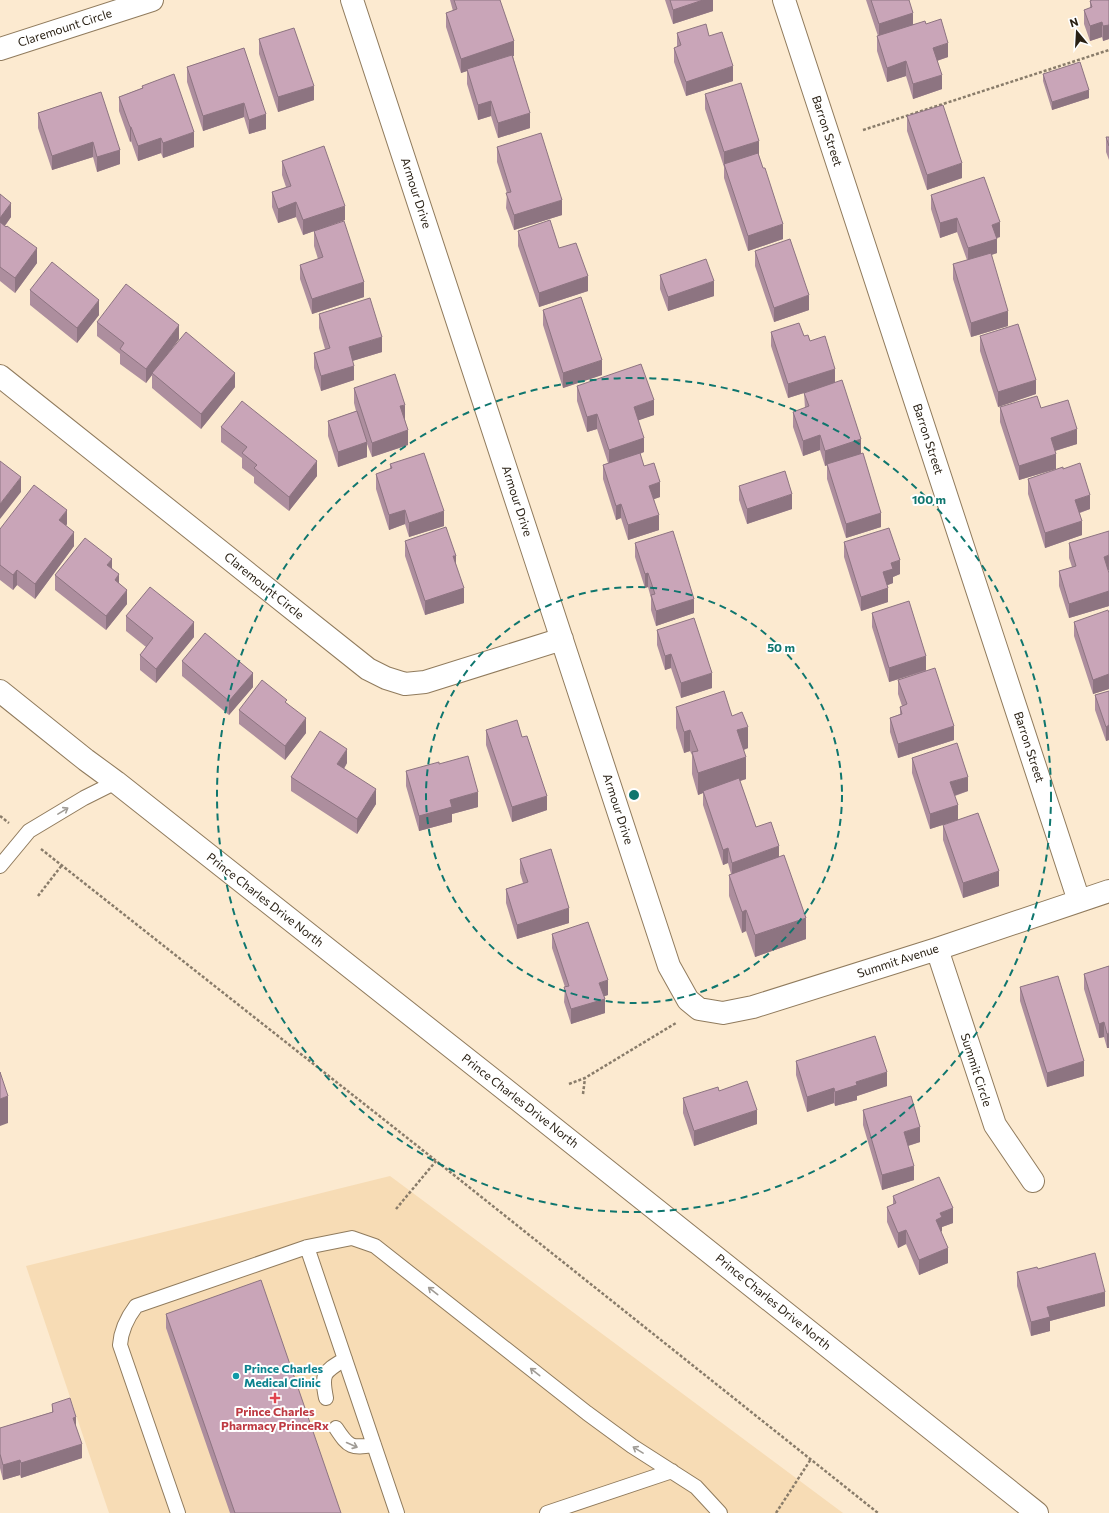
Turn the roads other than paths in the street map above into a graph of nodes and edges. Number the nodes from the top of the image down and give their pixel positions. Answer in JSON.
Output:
{"nodes":[{"id":1,"x":152,"y":0,"type":"edge"},
{"id":2,"x":352,"y":0,"type":"edge"},
{"id":3,"x":784,"y":0,"type":"edge"},
{"id":4,"x":0,"y":50,"type":"edge"},
{"id":5,"x":0,"y":376,"type":"edge"},
{"id":6,"x":562,"y":639,"type":"junction"},
{"id":7,"x":0,"y":691,"type":"edge"},
{"id":8,"x":116,"y":782,"type":"junction"},
{"id":9,"x":0,"y":866,"type":"edge"},
{"id":10,"x":1109,"y":891,"type":"edge"},
{"id":11,"x":1079,"y":901,"type":"junction"},
{"id":12,"x":937,"y":949,"type":"junction"},
{"id":13,"x":693,"y":1004,"type":"joint"},
{"id":14,"x":1033,"y":1181,"type":"dead end"},
{"id":15,"x":307,"y":1247,"type":"junction"},
{"id":16,"x":345,"y":1359,"type":"junction"},
{"id":17,"x":326,"y":1398,"type":"dead end"},
{"id":18,"x":336,"y":1428,"type":"dead end"},
{"id":19,"x":374,"y":1445,"type":"junction"},
{"id":20,"x":672,"y":1471,"type":"junction"},
{"id":21,"x":178,"y":1513,"type":"edge"},
{"id":22,"x":397,"y":1513,"type":"edge"},
{"id":23,"x":547,"y":1513,"type":"edge"},
{"id":24,"x":720,"y":1513,"type":"edge"},
{"id":25,"x":1037,"y":1513,"type":"edge"}],
"edges":[{"from":1,"to":4,"type":"street","name":"Claremount Circle"},
{"from":2,"to":6,"type":"street","name":"Armour Drive"},
{"from":3,"to":11,"type":"street","name":"Barron Street"},
{"from":5,"to":6,"type":"street","name":"Claremount Circle"},
{"from":6,"to":13,"type":"street","name":"Armour Drive"},
{"from":7,"to":8,"type":"street","name":"Prince Charles Drive North"},
{"from":9,"to":8,"type":"lane","one_way":true},
{"from":8,"to":25,"type":"street","name":"Prince Charles Drive North"},
{"from":10,"to":11,"type":"street","name":"Summit Avenue"},
{"from":11,"to":12,"type":"street","name":"Summit Avenue"},
{"from":12,"to":13,"type":"street","name":"Summit Avenue"},
{"from":12,"to":14,"type":"street","name":"Summit Circle"},
{"from":15,"to":16,"type":"lane"},
{"from":20,"to":15,"type":"lane","one_way":true},
{"from":15,"to":21,"type":"lane"},
{"from":16,"to":17,"type":"lane"},
{"from":16,"to":19,"type":"lane"},
{"from":18,"to":19,"type":"lane","one_way":true},
{"from":19,"to":22,"type":"lane"},
{"from":20,"to":23,"type":"lane"},
{"from":20,"to":24,"type":"lane"}]}
